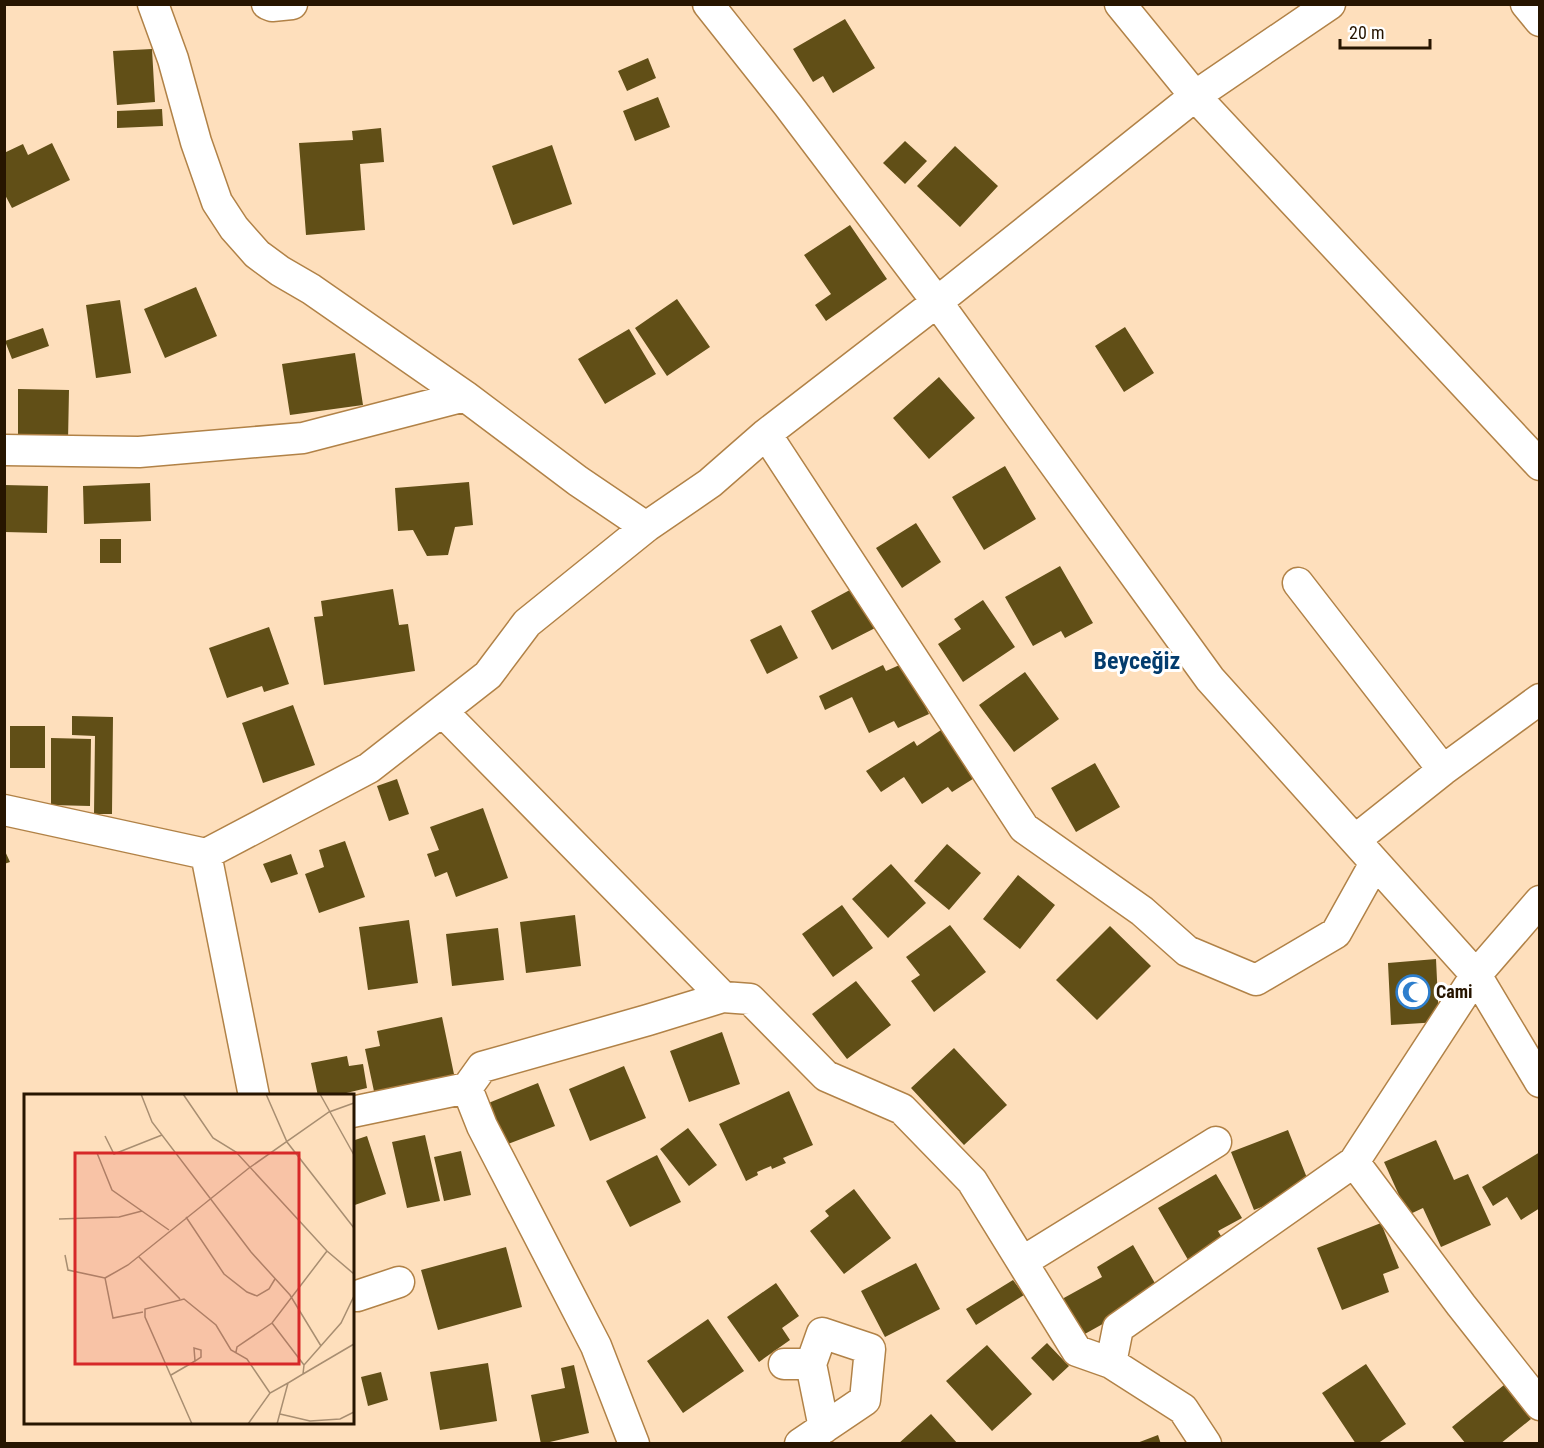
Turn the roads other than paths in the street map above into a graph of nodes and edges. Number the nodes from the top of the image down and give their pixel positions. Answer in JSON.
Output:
{"nodes":[{"id":1,"x":153,"y":4,"type":"edge"},
{"id":2,"x":267,"y":4,"type":"edge"},
{"id":3,"x":292,"y":4,"type":"edge"},
{"id":4,"x":708,"y":4,"type":"edge"},
{"id":5,"x":1120,"y":4,"type":"edge"},
{"id":6,"x":1330,"y":4,"type":"edge"},
{"id":7,"x":1526,"y":4,"type":"edge"},
{"id":8,"x":1539,"y":21,"type":"edge"},
{"id":9,"x":1195,"y":96,"type":"junction"},
{"id":10,"x":937,"y":302,"type":"junction"},
{"id":11,"x":465,"y":396,"type":"junction"},
{"id":12,"x":766,"y":434,"type":"junction"},
{"id":13,"x":4,"y":450,"type":"edge"},
{"id":14,"x":1539,"y":465,"type":"edge"},
{"id":15,"x":646,"y":527,"type":"junction"},
{"id":16,"x":1298,"y":583,"type":"dead end"},
{"id":17,"x":1539,"y":699,"type":"edge"},
{"id":18,"x":442,"y":711,"type":"junction"},
{"id":19,"x":1443,"y":770,"type":"junction"},
{"id":20,"x":4,"y":810,"type":"edge"},
{"id":21,"x":1355,"y":840,"type":"junction"},
{"id":22,"x":206,"y":854,"type":"junction"},
{"id":23,"x":1375,"y":863,"type":"junction"},
{"id":24,"x":1539,"y":901,"type":"edge"},
{"id":25,"x":1476,"y":975,"type":"junction"},
{"id":26,"x":723,"y":997,"type":"junction"},
{"id":27,"x":1539,"y":1082,"type":"edge"},
{"id":28,"x":467,"y":1088,"type":"junction"},
{"id":29,"x":254,"y":1094,"type":"edge"},
{"id":30,"x":354,"y":1112,"type":"edge"},
{"id":31,"x":1216,"y":1142,"type":"dead end"},
{"id":32,"x":1354,"y":1162,"type":"junction"},
{"id":33,"x":1022,"y":1262,"type":"junction"},
{"id":34,"x":399,"y":1282,"type":"dead end"},
{"id":35,"x":354,"y":1296,"type":"edge"},
{"id":36,"x":1111,"y":1363,"type":"junction"},
{"id":37,"x":1539,"y":1405,"type":"edge"},
{"id":38,"x":812,"y":1436,"type":"edge"},
{"id":39,"x":634,"y":1443,"type":"edge"},
{"id":40,"x":1206,"y":1443,"type":"edge"}],
"edges":[{"from":1,"to":11,"type":"street"},
{"from":2,"to":3,"type":"street"},
{"from":4,"to":10,"type":"street"},
{"from":5,"to":9,"type":"street"},
{"from":6,"to":9,"type":"street"},
{"from":7,"to":8,"type":"street"},
{"from":9,"to":10,"type":"street"},
{"from":9,"to":14,"type":"street"},
{"from":10,"to":12,"type":"street"},
{"from":10,"to":21,"type":"street"},
{"from":11,"to":13,"type":"street"},
{"from":11,"to":15,"type":"street"},
{"from":12,"to":15,"type":"street"},
{"from":12,"to":23,"type":"street"},
{"from":15,"to":18,"type":"street"},
{"from":16,"to":19,"type":"street"},
{"from":17,"to":19,"type":"street"},
{"from":18,"to":22,"type":"street"},
{"from":18,"to":26,"type":"street"},
{"from":19,"to":21,"type":"street"},
{"from":20,"to":22,"type":"street"},
{"from":21,"to":23,"type":"street"},
{"from":22,"to":29,"type":"street"},
{"from":23,"to":25,"type":"street"},
{"from":24,"to":25,"type":"street"},
{"from":25,"to":27,"type":"street"},
{"from":25,"to":32,"type":"street"},
{"from":26,"to":28,"type":"street"},
{"from":26,"to":33,"type":"street"},
{"from":28,"to":30,"type":"street"},
{"from":28,"to":39,"type":"street"},
{"from":31,"to":33,"type":"street"},
{"from":32,"to":36,"type":"street"},
{"from":32,"to":37,"type":"street"},
{"from":33,"to":36,"type":"street"},
{"from":34,"to":35,"type":"street"},
{"from":36,"to":40,"type":"street"},
{"from":38,"to":38,"type":"street"}]}
